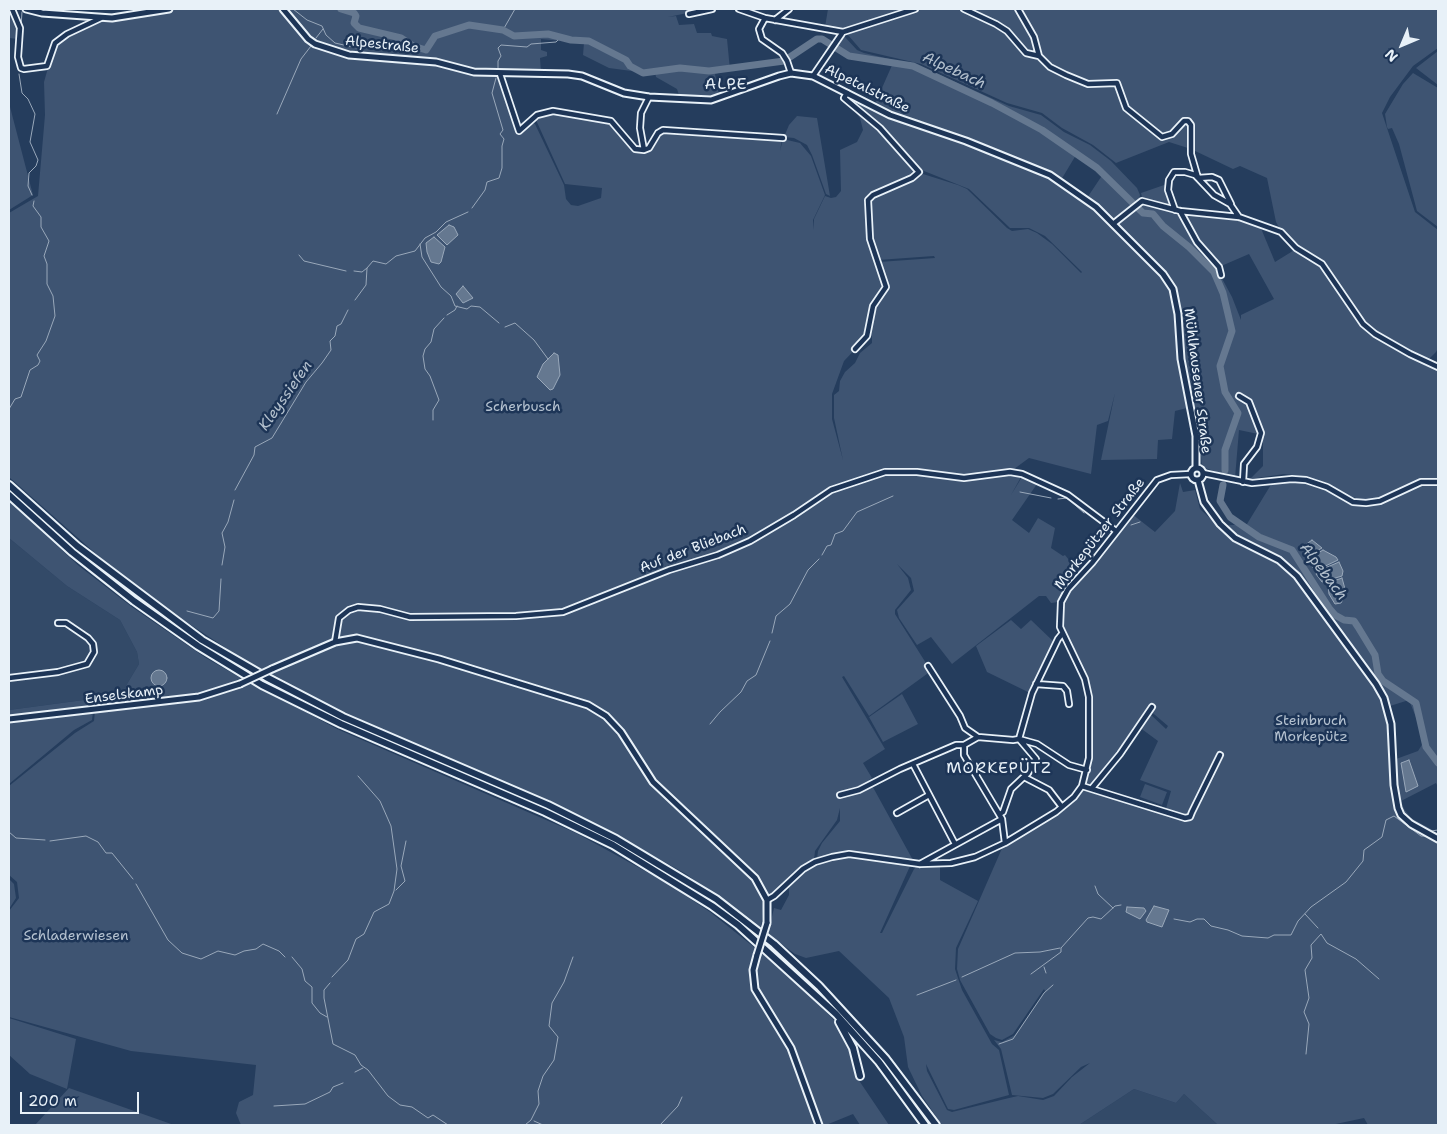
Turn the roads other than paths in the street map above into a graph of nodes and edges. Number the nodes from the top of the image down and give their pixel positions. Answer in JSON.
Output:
{"nodes":[{"id":1,"x":12,"y":9,"type":"edge"},
{"id":2,"x":26,"y":9,"type":"edge"},
{"id":3,"x":169,"y":9,"type":"edge"},
{"id":4,"x":283,"y":9,"type":"edge"},
{"id":5,"x":712,"y":9,"type":"edge"},
{"id":6,"x":739,"y":9,"type":"edge"},
{"id":7,"x":789,"y":9,"type":"edge"},
{"id":8,"x":915,"y":9,"type":"edge"},
{"id":9,"x":964,"y":9,"type":"edge"},
{"id":10,"x":1018,"y":9,"type":"edge"},
{"id":11,"x":689,"y":14,"type":"dead end"},
{"id":12,"x":102,"y":17,"type":"junction"},
{"id":13,"x":765,"y":18,"type":"junction"},
{"id":14,"x":775,"y":20,"type":"junction"},
{"id":15,"x":843,"y":32,"type":"junction"},
{"id":16,"x":1039,"y":56,"type":"junction"},
{"id":17,"x":436,"y":62,"type":"joint"},
{"id":18,"x":791,"y":73,"type":"junction"},
{"id":19,"x":500,"y":74,"type":"junction"},
{"id":20,"x":813,"y":76,"type":"junction"},
{"id":21,"x":848,"y":93,"type":"junction"},
{"id":22,"x":649,"y":97,"type":"junction"},
{"id":23,"x":783,"y":138,"type":"dead end"},
{"id":24,"x":644,"y":150,"type":"junction"},
{"id":25,"x":1198,"y":178,"type":"junction"},
{"id":26,"x":1231,"y":205,"type":"junction"},
{"id":27,"x":1177,"y":210,"type":"junction"},
{"id":28,"x":1238,"y":217,"type":"junction"},
{"id":29,"x":1113,"y":224,"type":"junction"},
{"id":30,"x":1221,"y":275,"type":"dead end"},
{"id":31,"x":1176,"y":298,"type":"joint"},
{"id":32,"x":855,"y":349,"type":"dead end"},
{"id":33,"x":1438,"y":367,"type":"edge"},
{"id":34,"x":1240,"y":396,"type":"dead end"},
{"id":35,"x":1196,"y":468,"type":"junction"},
{"id":36,"x":1203,"y":473,"type":"junction"},
{"id":37,"x":1190,"y":474,"type":"junction"},
{"id":38,"x":1198,"y":480,"type":"junction"},
{"id":39,"x":1242,"y":482,"type":"junction"},
{"id":40,"x":1438,"y":482,"type":"edge"},
{"id":41,"x":9,"y":484,"type":"edge"},
{"id":42,"x":9,"y":495,"type":"edge"},
{"id":43,"x":1116,"y":531,"type":"junction"},
{"id":44,"x":58,"y":623,"type":"dead end"},
{"id":45,"x":1062,"y":634,"type":"junction"},
{"id":46,"x":335,"y":642,"type":"junction"},
{"id":47,"x":928,"y":666,"type":"dead end"},
{"id":48,"x":9,"y":678,"type":"edge"},
{"id":49,"x":1036,"y":684,"type":"junction"},
{"id":50,"x":1069,"y":704,"type":"dead end"},
{"id":51,"x":1152,"y":707,"type":"dead end"},
{"id":52,"x":9,"y":719,"type":"edge"},
{"id":53,"x":978,"y":736,"type":"junction"},
{"id":54,"x":1019,"y":739,"type":"junction"},
{"id":55,"x":964,"y":745,"type":"junction"},
{"id":56,"x":1220,"y":755,"type":"dead end"},
{"id":57,"x":913,"y":764,"type":"junction"},
{"id":58,"x":1087,"y":770,"type":"junction"},
{"id":59,"x":1024,"y":777,"type":"junction"},
{"id":60,"x":1082,"y":786,"type":"junction"},
{"id":61,"x":1092,"y":788,"type":"junction"},
{"id":62,"x":840,"y":795,"type":"dead end"},
{"id":63,"x":929,"y":795,"type":"junction"},
{"id":64,"x":1062,"y":807,"type":"junction"},
{"id":65,"x":897,"y":812,"type":"dead end"},
{"id":66,"x":1001,"y":816,"type":"junction"},
{"id":67,"x":1438,"y":839,"type":"edge"},
{"id":68,"x":1005,"y":843,"type":"junction"},
{"id":69,"x":955,"y":844,"type":"junction"},
{"id":70,"x":920,"y":864,"type":"junction"},
{"id":71,"x":767,"y":900,"type":"junction"},
{"id":72,"x":836,"y":1014,"type":"junction"},
{"id":73,"x":860,"y":1076,"type":"dead end"},
{"id":74,"x":819,"y":1125,"type":"edge"},
{"id":75,"x":926,"y":1125,"type":"edge"},
{"id":76,"x":936,"y":1125,"type":"edge"}],
"edges":[{"from":1,"to":12,"type":"street"},
{"from":2,"to":12,"type":"main road"},
{"from":3,"to":12,"type":"main road"},
{"from":4,"to":17,"type":"main road","name":"Alpestraße"},
{"from":5,"to":11,"type":"street"},
{"from":6,"to":13,"type":"street"},
{"from":7,"to":14,"type":"street"},
{"from":8,"to":15,"type":"street"},
{"from":9,"to":16,"type":"street"},
{"from":10,"to":16,"type":"street"},
{"from":13,"to":14,"type":"street"},
{"from":13,"to":18,"type":"street"},
{"from":14,"to":15,"type":"street"},
{"from":15,"to":20,"type":"street"},
{"from":16,"to":25,"type":"street"},
{"from":17,"to":19,"type":"main road","name":"Alpetalstraße"},
{"from":18,"to":20,"type":"main road","name":"Alpetalstraße"},
{"from":18,"to":22,"type":"main road","name":"Alpetalstraße"},
{"from":19,"to":22,"type":"main road","name":"Alpetalstraße"},
{"from":19,"to":24,"type":"street"},
{"from":20,"to":21,"type":"main road","name":"Alpetalstraße"},
{"from":21,"to":29,"type":"main road","name":"Alpetalstraße"},
{"from":21,"to":32,"type":"street"},
{"from":22,"to":24,"type":"street"},
{"from":23,"to":24,"type":"street"},
{"from":25,"to":26,"type":"street"},
{"from":25,"to":26,"type":"street"},
{"from":25,"to":27,"type":"street"},
{"from":26,"to":28,"type":"street"},
{"from":27,"to":28,"type":"street"},
{"from":27,"to":29,"type":"street"},
{"from":27,"to":30,"type":"street"},
{"from":28,"to":33,"type":"street"},
{"from":29,"to":31,"type":"main road","name":"Alpetalstraße"},
{"from":31,"to":35,"type":"main road","name":"Mühlhausener Straße"},
{"from":34,"to":39,"type":"street"},
{"from":35,"to":36,"type":"main road"},
{"from":35,"to":37,"type":"main road"},
{"from":36,"to":38,"type":"main road"},
{"from":36,"to":39,"type":"street"},
{"from":37,"to":38,"type":"main road"},
{"from":37,"to":43,"type":"street","name":"Morkepützer Straße"},
{"from":38,"to":67,"type":"main road"},
{"from":39,"to":40,"type":"street"},
{"from":41,"to":76,"type":"highway"},
{"from":42,"to":72,"type":"highway"},
{"from":43,"to":45,"type":"street","name":"Morkepützer Straße"},
{"from":43,"to":46,"type":"street","name":"Auf der Bliebach"},
{"from":44,"to":48,"type":"street"},
{"from":45,"to":49,"type":"street"},
{"from":45,"to":58,"type":"street","name":"Morkepützer Straße"},
{"from":46,"to":52,"type":"main road","name":"Enselskamp","bridge":true},
{"from":46,"to":71,"type":"main road","name":"Enselskamp"},
{"from":47,"to":53,"type":"street"},
{"from":49,"to":50,"type":"street"},
{"from":49,"to":54,"type":"street"},
{"from":51,"to":61,"type":"street"},
{"from":53,"to":54,"type":"street"},
{"from":53,"to":55,"type":"street"},
{"from":54,"to":58,"type":"street"},
{"from":54,"to":59,"type":"street"},
{"from":55,"to":57,"type":"street"},
{"from":55,"to":66,"type":"street"},
{"from":56,"to":61,"type":"street"},
{"from":57,"to":62,"type":"street"},
{"from":57,"to":63,"type":"street"},
{"from":58,"to":60,"type":"street","name":"Morkepützer Straße"},
{"from":59,"to":64,"type":"street"},
{"from":59,"to":66,"type":"street"},
{"from":60,"to":61,"type":"street"},
{"from":60,"to":64,"type":"street","name":"Morkepützer Straße"},
{"from":63,"to":65,"type":"street"},
{"from":63,"to":69,"type":"street"},
{"from":64,"to":68,"type":"street","name":"Morkepützer Straße"},
{"from":66,"to":68,"type":"street"},
{"from":66,"to":69,"type":"street"},
{"from":68,"to":70,"type":"street","name":"Morkepützer Straße"},
{"from":69,"to":70,"type":"street"},
{"from":70,"to":71,"type":"street","name":"Morkepützer Straße"},
{"from":71,"to":74,"type":"main road","bridge":true},
{"from":72,"to":73,"type":"highway"},
{"from":72,"to":75,"type":"highway"}]}
